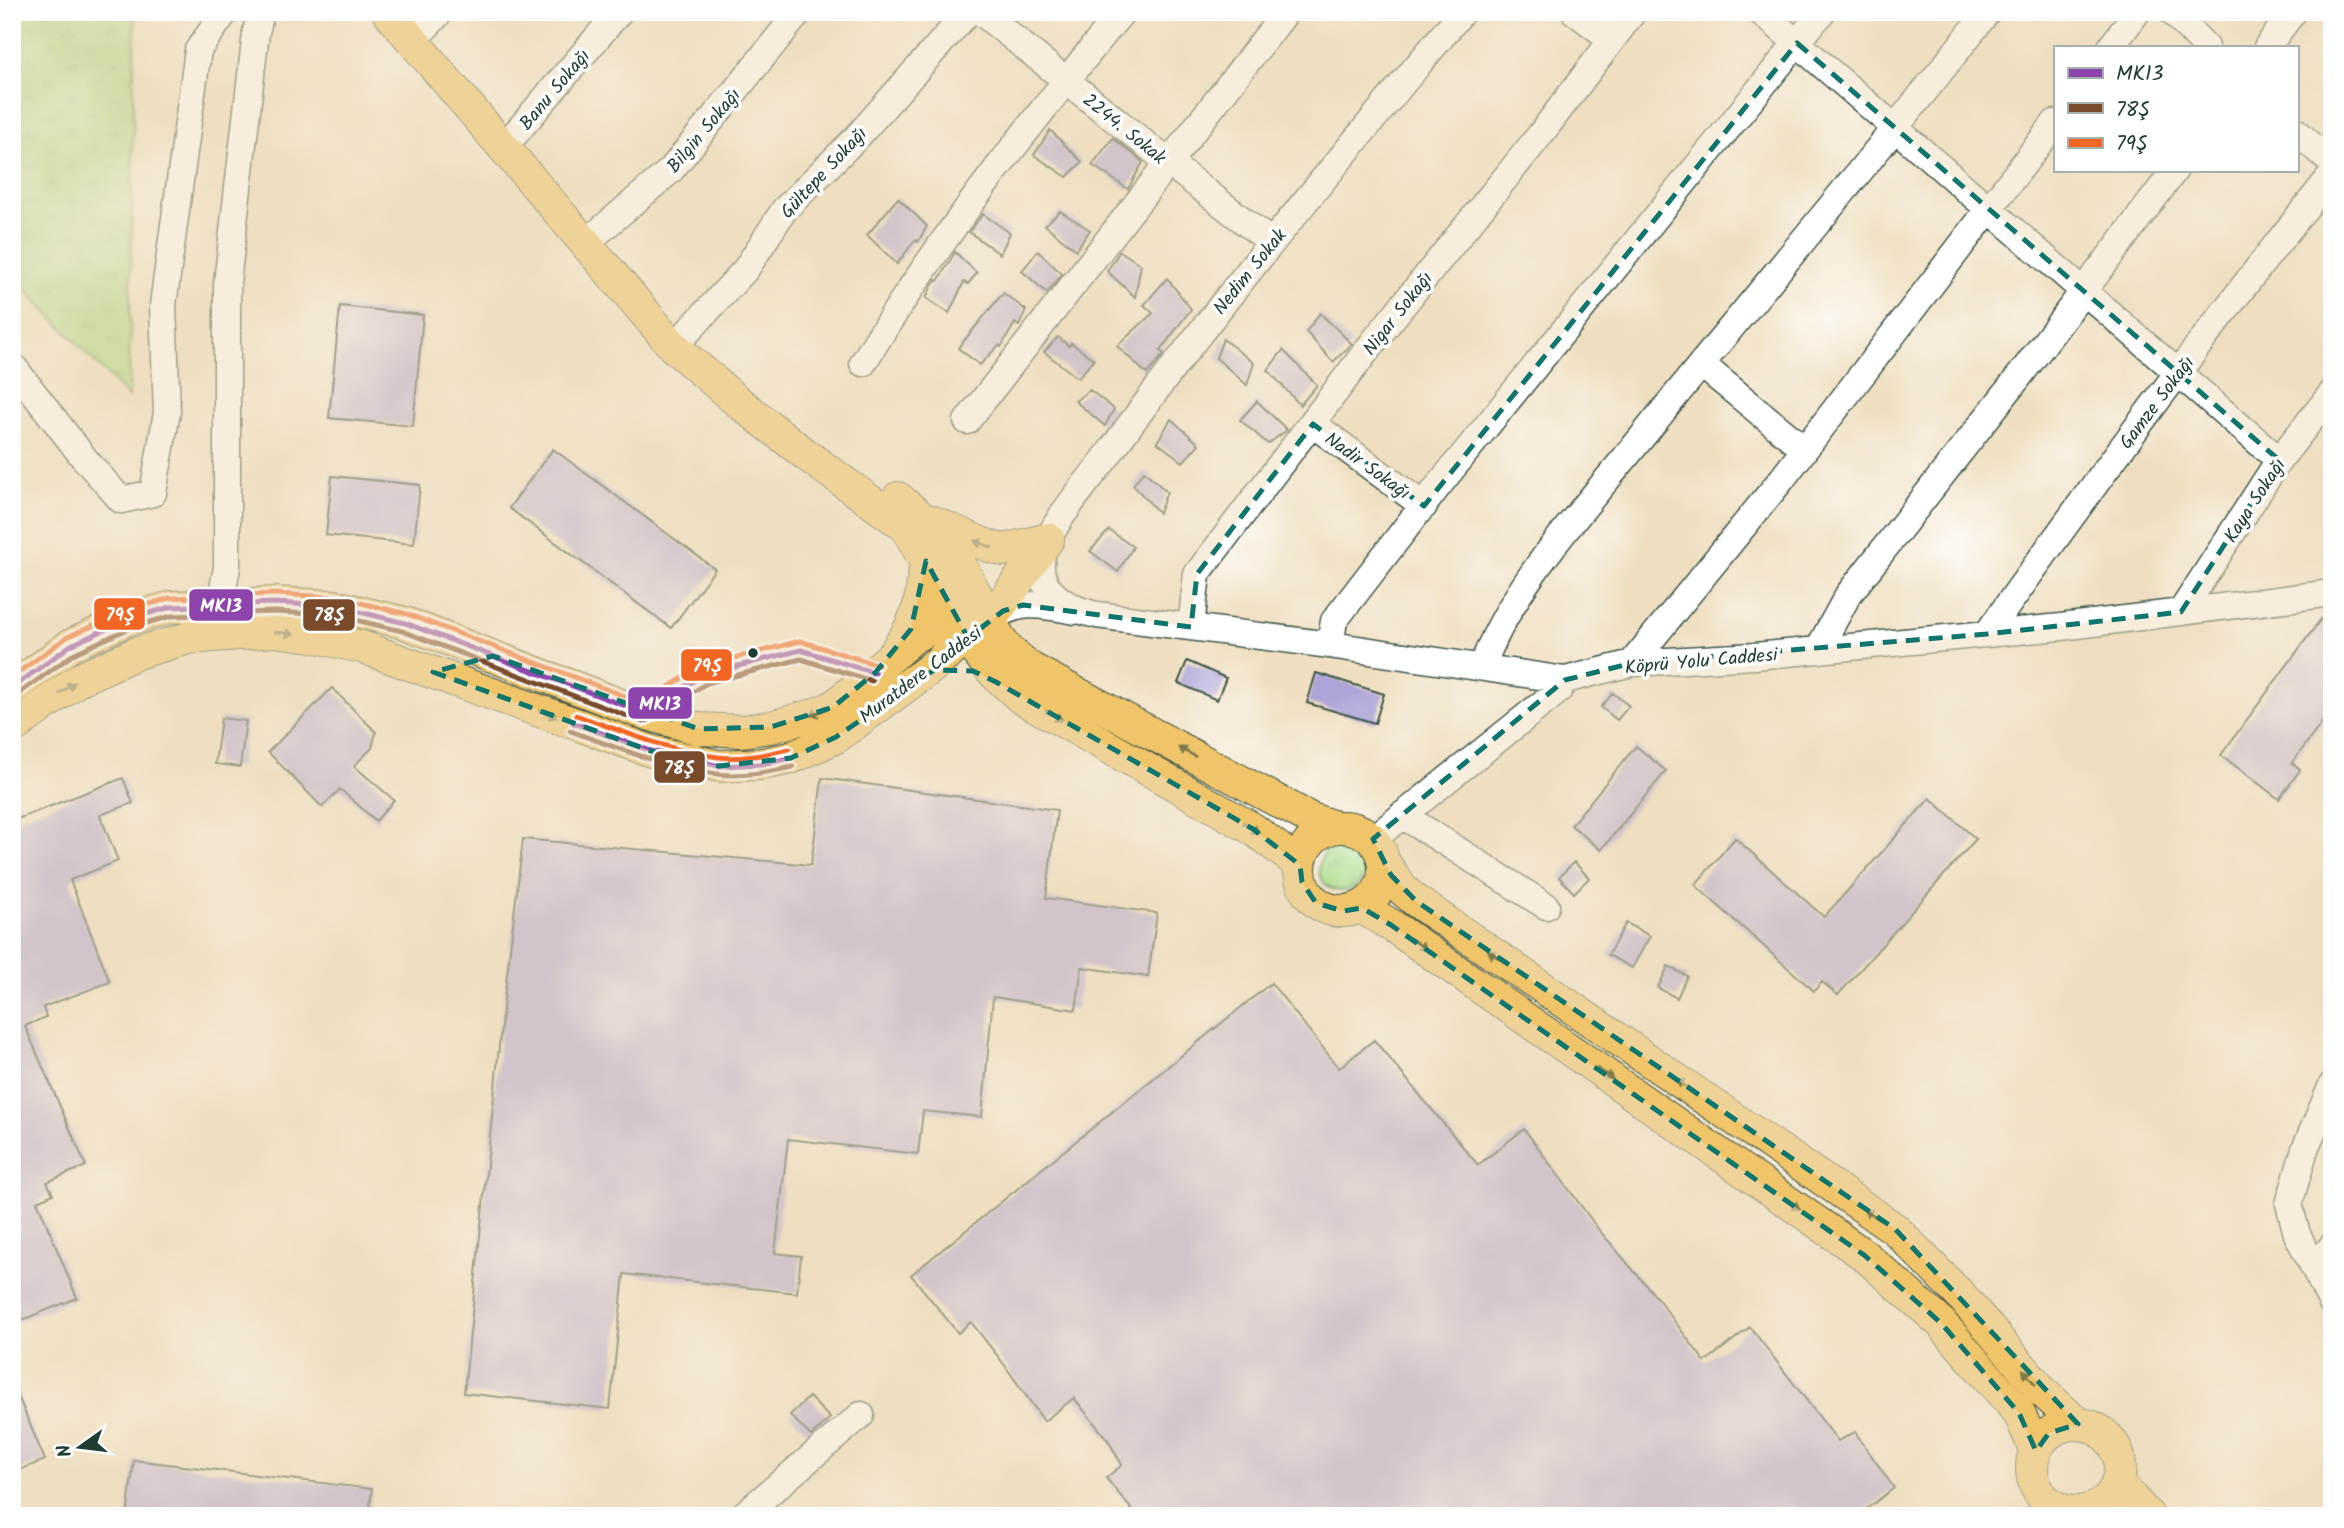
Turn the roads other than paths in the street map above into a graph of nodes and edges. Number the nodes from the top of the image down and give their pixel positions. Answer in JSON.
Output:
{"nodes":[{"id":1,"x":225,"y":12,"type":"edge"},
{"id":2,"x":261,"y":12,"type":"edge"},
{"id":3,"x":388,"y":12,"type":"edge"},
{"id":4,"x":620,"y":12,"type":"edge"},
{"id":5,"x":799,"y":12,"type":"edge"},
{"id":6,"x":968,"y":12,"type":"edge"},
{"id":7,"x":981,"y":12,"type":"edge"},
{"id":8,"x":1122,"y":12,"type":"edge"},
{"id":9,"x":1286,"y":12,"type":"edge"},
{"id":10,"x":1462,"y":12,"type":"edge"},
{"id":11,"x":1574,"y":12,"type":"edge"},
{"id":12,"x":1633,"y":12,"type":"edge"},
{"id":13,"x":1761,"y":12,"type":"edge"},
{"id":14,"x":1822,"y":12,"type":"edge"},
{"id":15,"x":1987,"y":12,"type":"edge"},
{"id":16,"x":2137,"y":12,"type":"edge"},
{"id":17,"x":2172,"y":12,"type":"edge"},
{"id":18,"x":2293,"y":12,"type":"edge"},
{"id":19,"x":424,"y":18,"type":"edge"},
{"id":20,"x":1612,"y":40,"type":"junction"},
{"id":21,"x":1797,"y":43,"type":"junction"},
{"id":22,"x":2112,"y":46,"type":"edge"},
{"id":23,"x":2205,"y":46,"type":"edge"},
{"id":24,"x":2268,"y":46,"type":"edge"},
{"id":25,"x":1066,"y":80,"type":"junction"},
{"id":26,"x":2054,"y":124,"type":"edge"},
{"id":27,"x":1894,"y":127,"type":"junction"},
{"id":28,"x":2298,"y":133,"type":"edge"},
{"id":29,"x":515,"y":134,"type":"junction"},
{"id":30,"x":1168,"y":163,"type":"junction"},
{"id":31,"x":2332,"y":163,"type":"edge"},
{"id":32,"x":2173,"y":172,"type":"edge"},
{"id":33,"x":2332,"y":175,"type":"edge"},
{"id":34,"x":1988,"y":208,"type":"junction"},
{"id":35,"x":595,"y":235,"type":"junction"},
{"id":36,"x":1271,"y":242,"type":"junction"},
{"id":37,"x":2084,"y":291,"type":"junction"},
{"id":38,"x":683,"y":337,"type":"junction"},
{"id":39,"x":863,"y":363,"type":"dead end"},
{"id":40,"x":1700,"y":364,"type":"junction"},
{"id":41,"x":12,"y":365,"type":"edge"},
{"id":42,"x":2179,"y":373,"type":"junction"},
{"id":43,"x":2332,"y":393,"type":"edge"},
{"id":44,"x":967,"y":421,"type":"dead end"},
{"id":45,"x":1312,"y":424,"type":"junction"},
{"id":46,"x":1804,"y":449,"type":"junction"},
{"id":47,"x":2279,"y":460,"type":"junction"},
{"id":48,"x":1424,"y":506,"type":"junction"},
{"id":49,"x":922,"y":517,"type":"junction"},
{"id":50,"x":1048,"y":539,"type":"junction"},
{"id":51,"x":926,"y":561,"type":"junction"},
{"id":52,"x":2332,"y":593,"type":"edge"},
{"id":53,"x":220,"y":603,"type":"junction"},
{"id":54,"x":2181,"y":612,"type":"junction"},
{"id":55,"x":1097,"y":615,"type":"junction"},
{"id":56,"x":972,"y":625,"type":"junction"},
{"id":57,"x":1191,"y":627,"type":"junction"},
{"id":58,"x":1987,"y":634,"type":"junction"},
{"id":59,"x":1330,"y":645,"type":"junction"},
{"id":60,"x":1818,"y":650,"type":"junction"},
{"id":61,"x":895,"y":651,"type":"junction"},
{"id":62,"x":493,"y":656,"type":"junction"},
{"id":63,"x":1632,"y":663,"type":"junction"},
{"id":64,"x":1482,"y":667,"type":"junction"},
{"id":65,"x":927,"y":671,"type":"junction"},
{"id":66,"x":433,"y":672,"type":"junction"},
{"id":67,"x":1565,"y":680,"type":"junction"},
{"id":68,"x":564,"y":681,"type":"junction"},
{"id":69,"x":12,"y":688,"type":"edge"},
{"id":70,"x":492,"y":693,"type":"junction"},
{"id":71,"x":1020,"y":697,"type":"junction"},
{"id":72,"x":12,"y":728,"type":"edge"},
{"id":73,"x":1402,"y":815,"type":"junction"},
{"id":74,"x":1335,"y":827,"type":"junction"},
{"id":75,"x":1379,"y":852,"type":"junction"},
{"id":76,"x":1300,"y":865,"type":"junction"},
{"id":77,"x":1546,"y":906,"type":"dead end"},
{"id":78,"x":1361,"y":907,"type":"junction"},
{"id":79,"x":2332,"y":1085,"type":"edge"},
{"id":80,"x":2332,"y":1246,"type":"edge"},
{"id":81,"x":2315,"y":1269,"type":"junction"},
{"id":82,"x":2332,"y":1303,"type":"edge"},
{"id":83,"x":861,"y":1415,"type":"dead end"},
{"id":84,"x":2078,"y":1424,"type":"junction"},
{"id":85,"x":2036,"y":1451,"type":"junction"},
{"id":86,"x":2117,"y":1482,"type":"junction"},
{"id":87,"x":2090,"y":1513,"type":"edge"},
{"id":88,"x":742,"y":1516,"type":"edge"},
{"id":89,"x":2148,"y":1516,"type":"edge"}],
"edges":[{"from":1,"to":41,"type":"street"},
{"from":2,"to":53,"type":"street"},
{"from":3,"to":51,"type":"main road"},
{"from":4,"to":29,"type":"street","name":"Banu Sokağı"},
{"from":5,"to":35,"type":"street","name":"Bilgin Sokağı"},
{"from":6,"to":38,"type":"street","name":"Gültepe Sokağı"},
{"from":7,"to":25,"type":"street","name":"2244. Sokak"},
{"from":8,"to":25,"type":"street"},
{"from":9,"to":30,"type":"street"},
{"from":10,"to":36,"type":"street","name":"Nedim Sokak"},
{"from":11,"to":20,"type":"street"},
{"from":12,"to":20,"type":"street","name":"Nigar Sokağı"},
{"from":13,"to":21,"type":"street"},
{"from":14,"to":21,"type":"street"},
{"from":15,"to":27,"type":"street"},
{"from":16,"to":22,"type":"street"},
{"from":17,"to":23,"type":"street"},
{"from":18,"to":24,"type":"street"},
{"from":19,"to":29,"type":"main road"},
{"from":20,"to":45,"type":"street","name":"Nigar Sokağı"},
{"from":21,"to":27,"type":"street"},
{"from":21,"to":48,"type":"street"},
{"from":25,"to":30,"type":"street","name":"2244. Sokak"},
{"from":25,"to":39,"type":"street"},
{"from":26,"to":34,"type":"street"},
{"from":27,"to":34,"type":"street"},
{"from":27,"to":40,"type":"street"},
{"from":28,"to":31,"type":"street"},
{"from":29,"to":35,"type":"main road"},
{"from":30,"to":36,"type":"street","name":"2244. Sokak"},
{"from":30,"to":44,"type":"street"},
{"from":32,"to":37,"type":"street"},
{"from":33,"to":42,"type":"street","name":"Gamze Sokağı"},
{"from":34,"to":37,"type":"street"},
{"from":34,"to":46,"type":"street"},
{"from":35,"to":38,"type":"main road"},
{"from":36,"to":50,"type":"street","name":"Nedim Sokak"},
{"from":37,"to":42,"type":"street"},
{"from":37,"to":60,"type":"street"},
{"from":38,"to":49,"type":"main road"},
{"from":40,"to":46,"type":"street"},
{"from":40,"to":64,"type":"street"},
{"from":42,"to":47,"type":"street"},
{"from":42,"to":58,"type":"street","name":"Gamze Sokağı"},
{"from":43,"to":47,"type":"street","name":"Kaya Sokağı"},
{"from":45,"to":48,"type":"street","name":"Nadir Sokağı"},
{"from":45,"to":57,"type":"street","name":"Nigar Sokağı"},
{"from":46,"to":63,"type":"street"},
{"from":47,"to":54,"type":"street","name":"Kaya Sokağı"},
{"from":48,"to":59,"type":"street"},
{"from":50,"to":49,"type":"main road","one_way":true},
{"from":49,"to":56,"type":"main road"},
{"from":50,"to":55,"type":"street","name":"Köprü Yolu Caddesi"},
{"from":50,"to":56,"type":"main road"},
{"from":51,"to":56,"type":"main road"},
{"from":51,"to":61,"type":"main road"},
{"from":52,"to":54,"type":"street","name":"Köprü Yolu Caddesi"},
{"from":53,"to":62,"type":"main road","name":"Muratdere Caddesi"},
{"from":53,"to":69,"type":"main road","name":"Muratdere Caddesi"},
{"from":54,"to":58,"type":"street","name":"Köprü Yolu Caddesi"},
{"from":55,"to":56,"type":"street"},
{"from":55,"to":57,"type":"street","name":"Köprü Yolu Caddesi"},
{"from":56,"to":61,"type":"main road","name":"Muratdere Caddesi"},
{"from":56,"to":65,"type":"main road","name":"Muratdere Caddesi"},
{"from":56,"to":71,"type":"main road"},
{"from":74,"to":56,"type":"main road","one_way":true},
{"from":57,"to":59,"type":"street","name":"Köprü Yolu Caddesi"},
{"from":58,"to":60,"type":"street","name":"Köprü Yolu Caddesi"},
{"from":59,"to":64,"type":"street","name":"Köprü Yolu Caddesi"},
{"from":60,"to":63,"type":"street","name":"Köprü Yolu Caddesi"},
{"from":61,"to":68,"type":"main road","name":"Muratdere Caddesi","one_way":true},
{"from":62,"to":66,"type":"main road"},
{"from":62,"to":68,"type":"main road","name":"Muratdere Caddesi"},
{"from":63,"to":67,"type":"street","name":"Köprü Yolu Caddesi"},
{"from":64,"to":67,"type":"street","name":"Köprü Yolu Caddesi"},
{"from":70,"to":65,"type":"main road","name":"Muratdere Caddesi","one_way":true},
{"from":65,"to":71,"type":"main road"},
{"from":66,"to":70,"type":"main road","name":"Muratdere Caddesi"},
{"from":72,"to":66,"type":"main road","name":"Muratdere Caddesi","one_way":true},
{"from":67,"to":73,"type":"street"},
{"from":68,"to":70,"type":"main road"},
{"from":71,"to":76,"type":"main road","one_way":true},
{"from":73,"to":75,"type":"street"},
{"from":73,"to":77,"type":"street"},
{"from":74,"to":75,"type":"main road"},
{"from":74,"to":76,"type":"main road"},
{"from":75,"to":78,"type":"main road"},
{"from":84,"to":75,"type":"main road","one_way":true},
{"from":76,"to":78,"type":"main road"},
{"from":78,"to":85,"type":"main road","one_way":true},
{"from":79,"to":81,"type":"street"},
{"from":80,"to":81,"type":"street"},
{"from":81,"to":82,"type":"street"},
{"from":83,"to":88,"type":"street"},
{"from":84,"to":85,"type":"main road"},
{"from":84,"to":86,"type":"main road"},
{"from":85,"to":87,"type":"main road"},
{"from":86,"to":87,"type":"main road"},
{"from":86,"to":89,"type":"main road"}]}
